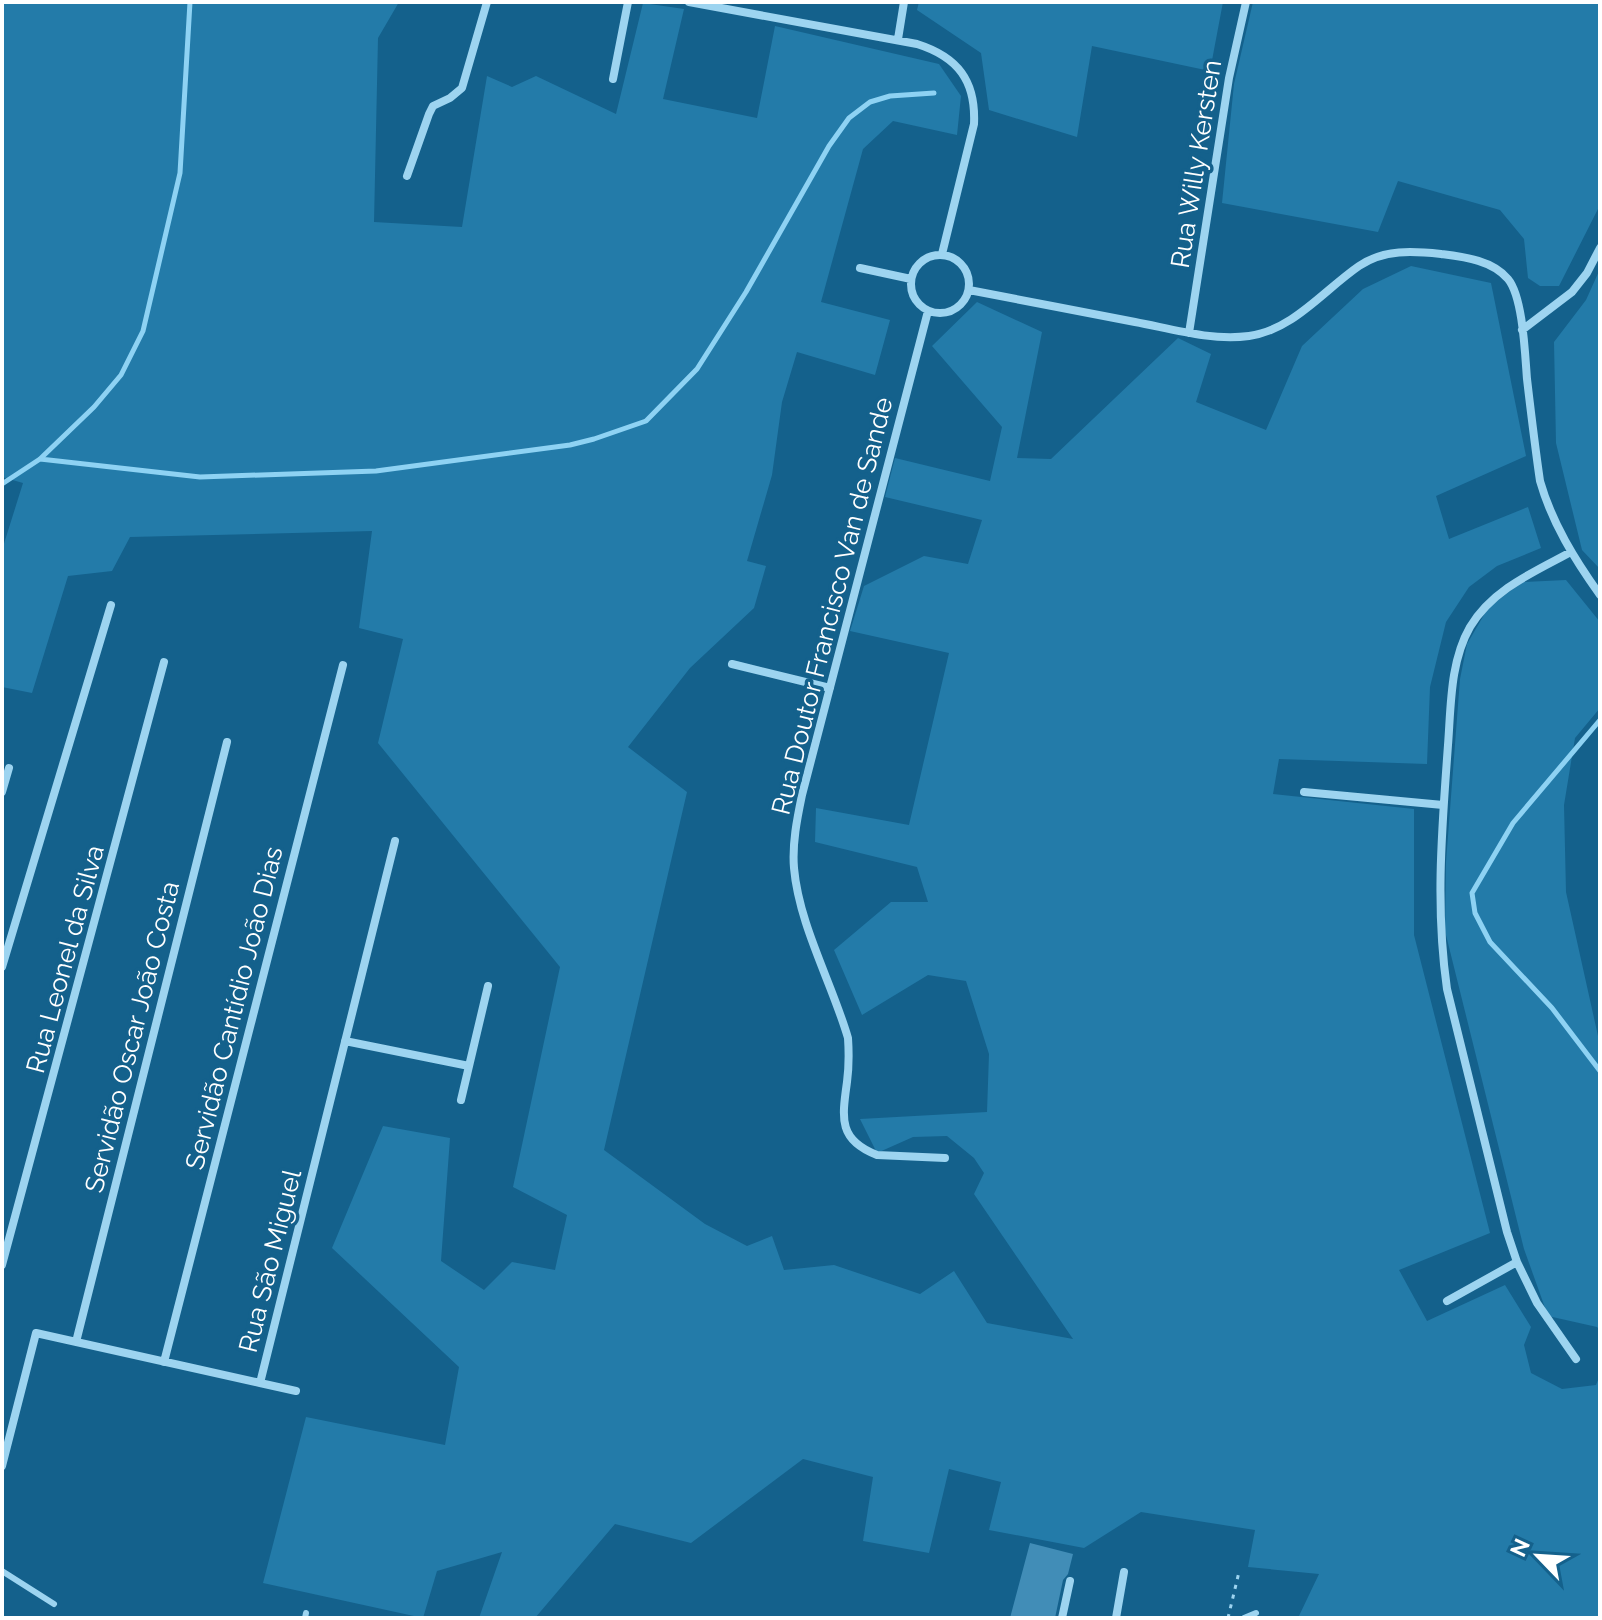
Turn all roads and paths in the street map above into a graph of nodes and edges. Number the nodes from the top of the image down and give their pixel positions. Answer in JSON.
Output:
{"nodes":[{"id":1,"x":487,"y":2,"type":"edge"},
{"id":2,"x":628,"y":2,"type":"edge"},
{"id":3,"x":689,"y":2,"type":"edge"},
{"id":4,"x":904,"y":2,"type":"edge"},
{"id":5,"x":1246,"y":2,"type":"edge"},
{"id":6,"x":898,"y":39,"type":"junction"},
{"id":7,"x":613,"y":79,"type":"dead end"},
{"id":8,"x":407,"y":176,"type":"dead end"},
{"id":9,"x":1600,"y":248,"type":"edge"},
{"id":10,"x":942,"y":254,"type":"junction"},
{"id":11,"x":860,"y":268,"type":"dead end"},
{"id":12,"x":911,"y":279,"type":"junction"},
{"id":13,"x":969,"y":290,"type":"junction"},
{"id":14,"x":928,"y":311,"type":"junction"},
{"id":15,"x":1522,"y":330,"type":"junction"},
{"id":16,"x":1189,"y":333,"type":"junction"},
{"id":17,"x":1571,"y":552,"type":"junction"},
{"id":18,"x":1600,"y":595,"type":"edge"},
{"id":19,"x":111,"y":605,"type":"dead end"},
{"id":20,"x":164,"y":662,"type":"dead end"},
{"id":21,"x":732,"y":664,"type":"dead end"},
{"id":22,"x":343,"y":665,"type":"dead end"},
{"id":23,"x":830,"y":688,"type":"junction"},
{"id":24,"x":227,"y":742,"type":"dead end"},
{"id":25,"x":9,"y":768,"type":"dead end"},
{"id":26,"x":2,"y":792,"type":"edge"},
{"id":27,"x":1304,"y":792,"type":"dead end"},
{"id":28,"x":1443,"y":805,"type":"junction"},
{"id":29,"x":395,"y":841,"type":"dead end"},
{"id":30,"x":2,"y":967,"type":"edge"},
{"id":31,"x":488,"y":986,"type":"dead end"},
{"id":32,"x":345,"y":1041,"type":"junction"},
{"id":33,"x":469,"y":1066,"type":"junction"},
{"id":34,"x":461,"y":1100,"type":"dead end"},
{"id":35,"x":945,"y":1158,"type":"dead end"},
{"id":36,"x":1517,"y":1262,"type":"junction"},
{"id":37,"x":2,"y":1265,"type":"edge"},
{"id":38,"x":1447,"y":1301,"type":"dead end"},
{"id":39,"x":76,"y":1342,"type":"junction"},
{"id":40,"x":1576,"y":1359,"type":"dead end"},
{"id":41,"x":164,"y":1362,"type":"junction"},
{"id":42,"x":260,"y":1383,"type":"junction"},
{"id":43,"x":296,"y":1391,"type":"dead end"},
{"id":44,"x":2,"y":1466,"type":"edge"},
{"id":45,"x":2,"y":1571,"type":"edge"},
{"id":46,"x":1124,"y":1572,"type":"dead end"},
{"id":47,"x":1239,"y":1572,"type":"dead end"},
{"id":48,"x":1070,"y":1581,"type":"dead end"},
{"id":49,"x":54,"y":1604,"type":"dead end"},
{"id":50,"x":1256,"y":1613,"type":"dead end"},
{"id":51,"x":1062,"y":1618,"type":"edge"},
{"id":52,"x":1116,"y":1618,"type":"edge"},
{"id":53,"x":1228,"y":1618,"type":"edge"},
{"id":54,"x":1244,"y":1618,"type":"edge"}],
"edges":[{"from":1,"to":8,"type":"street"},
{"from":2,"to":7,"type":"street"},
{"from":3,"to":6,"type":"street"},
{"from":4,"to":6,"type":"street"},
{"from":5,"to":16,"type":"street","name":"Rua Willy Kersten"},
{"from":6,"to":10,"type":"street"},
{"from":9,"to":15,"type":"street"},
{"from":10,"to":12,"type":"street"},
{"from":10,"to":13,"type":"street"},
{"from":11,"to":12,"type":"street"},
{"from":12,"to":14,"type":"street"},
{"from":13,"to":14,"type":"street"},
{"from":13,"to":16,"type":"street"},
{"from":14,"to":23,"type":"street","name":"Rua Doutor Francisco Van de Sande"},
{"from":15,"to":16,"type":"street"},
{"from":15,"to":17,"type":"street"},
{"from":17,"to":18,"type":"street"},
{"from":17,"to":28,"type":"street"},
{"from":19,"to":30,"type":"street"},
{"from":20,"to":37,"type":"street","name":"Rua Leonel da Silva"},
{"from":21,"to":23,"type":"street"},
{"from":22,"to":41,"type":"street","name":"Servidão Cantídio João Dias"},
{"from":23,"to":35,"type":"street","name":"Rua Doutor Francisco Van de Sande"},
{"from":24,"to":39,"type":"street","name":"Servidão Oscar João Costa"},
{"from":25,"to":26,"type":"street"},
{"from":27,"to":28,"type":"street"},
{"from":28,"to":36,"type":"street"},
{"from":29,"to":32,"type":"street","name":"Rua São Miguel"},
{"from":31,"to":33,"type":"street"},
{"from":32,"to":33,"type":"street"},
{"from":32,"to":42,"type":"street","name":"Rua São Miguel"},
{"from":33,"to":34,"type":"street"},
{"from":36,"to":38,"type":"street"},
{"from":36,"to":40,"type":"street"},
{"from":39,"to":41,"type":"street","name":"Rua São Miguel"},
{"from":39,"to":44,"type":"street","name":"Rua São Miguel"},
{"from":41,"to":42,"type":"street","name":"Rua São Miguel"},
{"from":42,"to":43,"type":"street"},
{"from":45,"to":49,"type":"lane"},
{"from":46,"to":52,"type":"street"},
{"from":47,"to":53,"type":"path"},
{"from":48,"to":51,"type":"street"},
{"from":50,"to":54,"type":"lane"}]}
